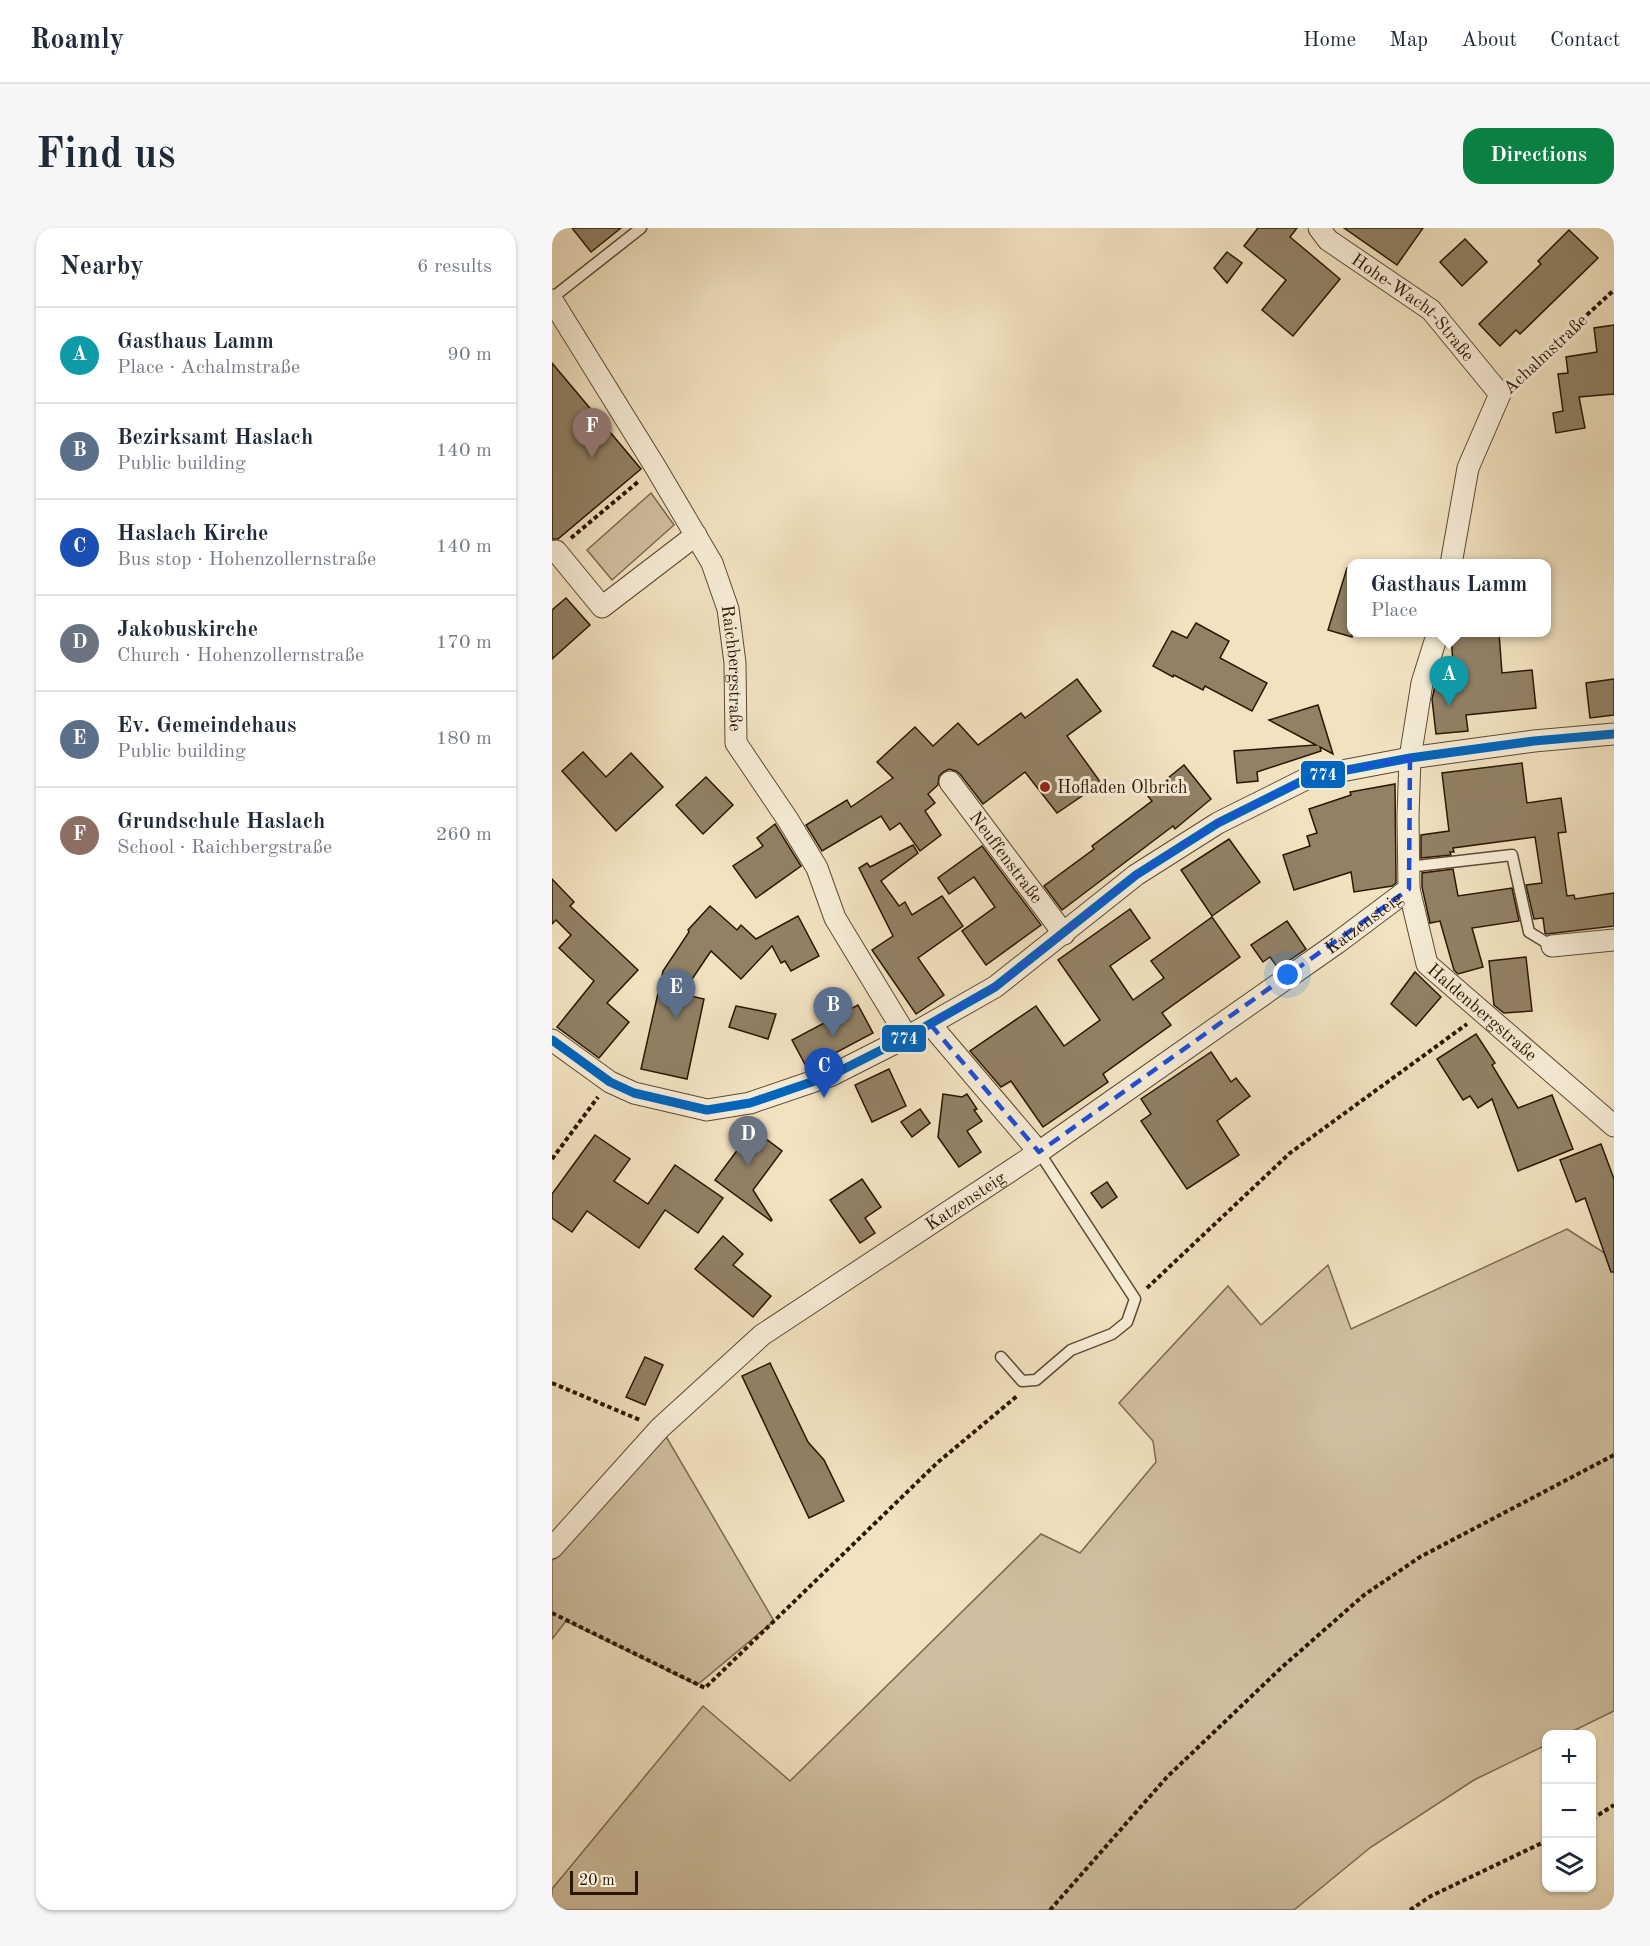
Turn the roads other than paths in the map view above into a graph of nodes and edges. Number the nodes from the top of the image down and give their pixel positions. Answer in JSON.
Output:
{"nodes":[{"id":1,"x":641,"y":228,"type":"edge"},
{"id":2,"x":1319,"y":228,"type":"edge"},
{"id":3,"x":552,"y":299,"type":"edge"},
{"id":4,"x":1500,"y":394,"type":"joint"},
{"id":5,"x":696,"y":535,"type":"junction"},
{"id":6,"x":556,"y":551,"type":"edge"},
{"id":7,"x":1452,"y":559,"type":"edge"},
{"id":8,"x":1437,"y":637,"type":"edge"},
{"id":9,"x":1614,"y":734,"type":"edge"},
{"id":10,"x":1410,"y":758,"type":"junction"},
{"id":11,"x":950,"y":782,"type":"dead end"},
{"id":12,"x":1408,"y":867,"type":"junction"},
{"id":13,"x":1409,"y":889,"type":"junction"},
{"id":14,"x":1064,"y":934,"type":"junction"},
{"id":15,"x":1614,"y":940,"type":"edge"},
{"id":16,"x":1552,"y":946,"type":"joint"},
{"id":17,"x":930,"y":1024,"type":"junction"},
{"id":18,"x":907,"y":1036,"type":"junction"},
{"id":19,"x":552,"y":1040,"type":"edge"},
{"id":20,"x":1614,"y":1126,"type":"edge"},
{"id":21,"x":1039,"y":1152,"type":"junction"},
{"id":22,"x":1001,"y":1357,"type":"dead end"},
{"id":23,"x":552,"y":1548,"type":"edge"}],
"edges":[{"from":1,"to":3,"type":"lane"},
{"from":2,"to":4,"type":"street","name":"Hohe-Wacht-Straße"},
{"from":3,"to":5,"type":"street","name":"Raichbergstraße"},
{"from":4,"to":7,"type":"street","name":"Achalmstraße"},
{"from":5,"to":6,"type":"street"},
{"from":5,"to":18,"type":"street","name":"Raichbergstraße"},
{"from":8,"to":10,"type":"street"},
{"from":9,"to":10,"type":"street"},
{"from":10,"to":12,"type":"street","name":"Haldenbergstraße"},
{"from":10,"to":14,"type":"street"},
{"from":11,"to":14,"type":"street","name":"Neuffenstraße"},
{"from":12,"to":13,"type":"street","name":"Haldenbergstraße"},
{"from":12,"to":16,"type":"lane"},
{"from":13,"to":20,"type":"street","name":"Haldenbergstraße"},
{"from":13,"to":21,"type":"street","name":"Katzensteig"},
{"from":14,"to":17,"type":"street"},
{"from":15,"to":16,"type":"street"},
{"from":17,"to":18,"type":"street"},
{"from":17,"to":21,"type":"street"},
{"from":18,"to":19,"type":"street"},
{"from":21,"to":22,"type":"lane"},
{"from":21,"to":23,"type":"street","name":"Katzensteig"}]}
